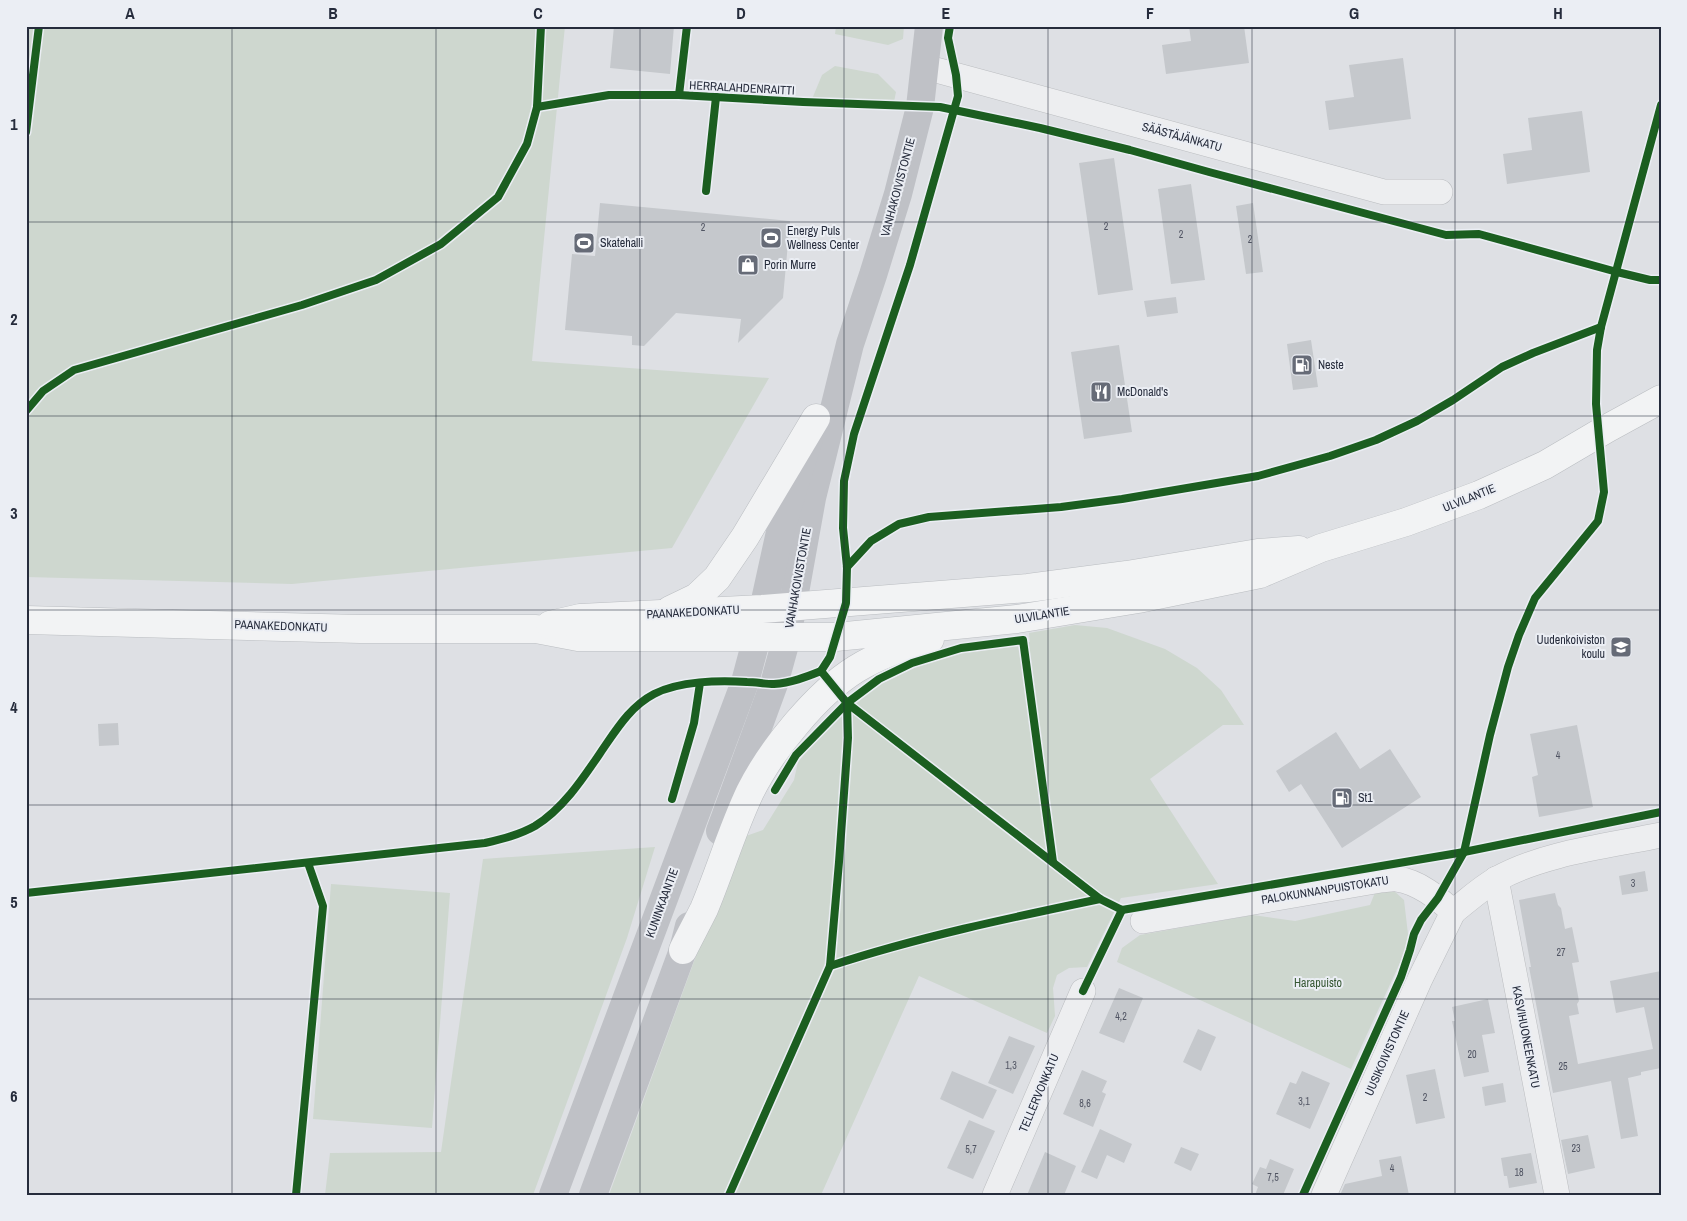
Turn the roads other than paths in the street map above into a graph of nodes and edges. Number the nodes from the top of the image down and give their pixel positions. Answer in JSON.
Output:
{"nodes":[{"id":1,"x":930,"y":26,"type":"edge"},
{"id":2,"x":926,"y":67,"type":"junction"},
{"id":3,"x":1440,"y":192,"type":"dead end"},
{"id":4,"x":850,"y":344,"type":"junction"},
{"id":5,"x":1661,"y":388,"type":"edge"},
{"id":6,"x":1661,"y":399,"type":"edge"},
{"id":7,"x":816,"y":418,"type":"junction"},
{"id":8,"x":1608,"y":428,"type":"junction"},
{"id":9,"x":1321,"y":548,"type":"junction"},
{"id":10,"x":793,"y":606,"type":"junction"},
{"id":11,"x":762,"y":609,"type":"junction"},
{"id":12,"x":665,"y":613,"type":"junction"},
{"id":13,"x":1017,"y":619,"type":"junction"},
{"id":14,"x":26,"y":620,"type":"edge"},
{"id":15,"x":536,"y":629,"type":"junction"},
{"id":16,"x":756,"y":637,"type":"junction"},
{"id":17,"x":787,"y":637,"type":"junction"},
{"id":18,"x":1661,"y":836,"type":"edge"},
{"id":19,"x":1496,"y":880,"type":"junction"},
{"id":20,"x":1453,"y":912,"type":"junction"},
{"id":21,"x":1143,"y":921,"type":"dead end"},
{"id":22,"x":683,"y":950,"type":"junction"},
{"id":23,"x":1083,"y":991,"type":"dead end"},
{"id":24,"x":553,"y":1195,"type":"edge"},
{"id":25,"x":593,"y":1195,"type":"edge"},
{"id":26,"x":995,"y":1195,"type":"edge"},
{"id":27,"x":1324,"y":1195,"type":"edge"},
{"id":28,"x":1557,"y":1195,"type":"edge"}],
"edges":[{"from":1,"to":2,"type":"main road","name":"VANHAKOIVISTONTIE"},
{"from":2,"to":3,"type":"street","name":"SÄÄSTÄJÄNKATU"},
{"from":2,"to":4,"type":"main road","name":"VANHAKOIVISTONTIE"},
{"from":4,"to":7,"type":"main road","name":"VANHAKOIVISTONTIE"},
{"from":4,"to":10,"type":"main road","name":"VANHAKOIVISTONTIE"},
{"from":5,"to":8,"type":"main road","name":"ULVILANTIE"},
{"from":6,"to":8,"type":"main road","name":"ULVILANTIE"},
{"from":7,"to":11,"type":"main road","name":"VANHAKOIVISTONTIE"},
{"from":7,"to":12,"type":"main road"},
{"from":8,"to":9,"type":"main road","name":"ULVILANTIE"},
{"from":9,"to":10,"type":"main road","name":"ULVILANTIE"},
{"from":9,"to":13,"type":"main road","name":"ULVILANTIE"},
{"from":10,"to":11,"type":"main road","name":"ULVILANTIE"},
{"from":10,"to":17,"type":"main road","name":"VANHAKOIVISTONTIE"},
{"from":11,"to":12,"type":"main road","name":"PAANAKEDONKATU"},
{"from":11,"to":16,"type":"main road","name":"KUNINKAANTIE"},
{"from":12,"to":15,"type":"main road","name":"PAANAKEDONKATU"},
{"from":13,"to":17,"type":"main road","name":"ULVILANTIE"},
{"from":13,"to":22,"type":"main road"},
{"from":14,"to":15,"type":"main road","name":"PAANAKEDONKATU"},
{"from":15,"to":16,"type":"main road","name":"PAANAKEDONKATU"},
{"from":16,"to":17,"type":"main road","name":"ULVILANTIE"},
{"from":16,"to":24,"type":"main road","name":"KUNINKAANTIE"},
{"from":17,"to":22,"type":"main road"},
{"from":18,"to":19,"type":"street"},
{"from":19,"to":20,"type":"street"},
{"from":19,"to":28,"type":"street","name":"KASVIHUONEENKATU"},
{"from":20,"to":21,"type":"street","name":"PALOKUNNANPUISTOKATU"},
{"from":20,"to":27,"type":"street","name":"UUSIKOIVISTONTIE"},
{"from":22,"to":25,"type":"main road"},
{"from":23,"to":26,"type":"street","name":"TELLERVONKATU"}]}
